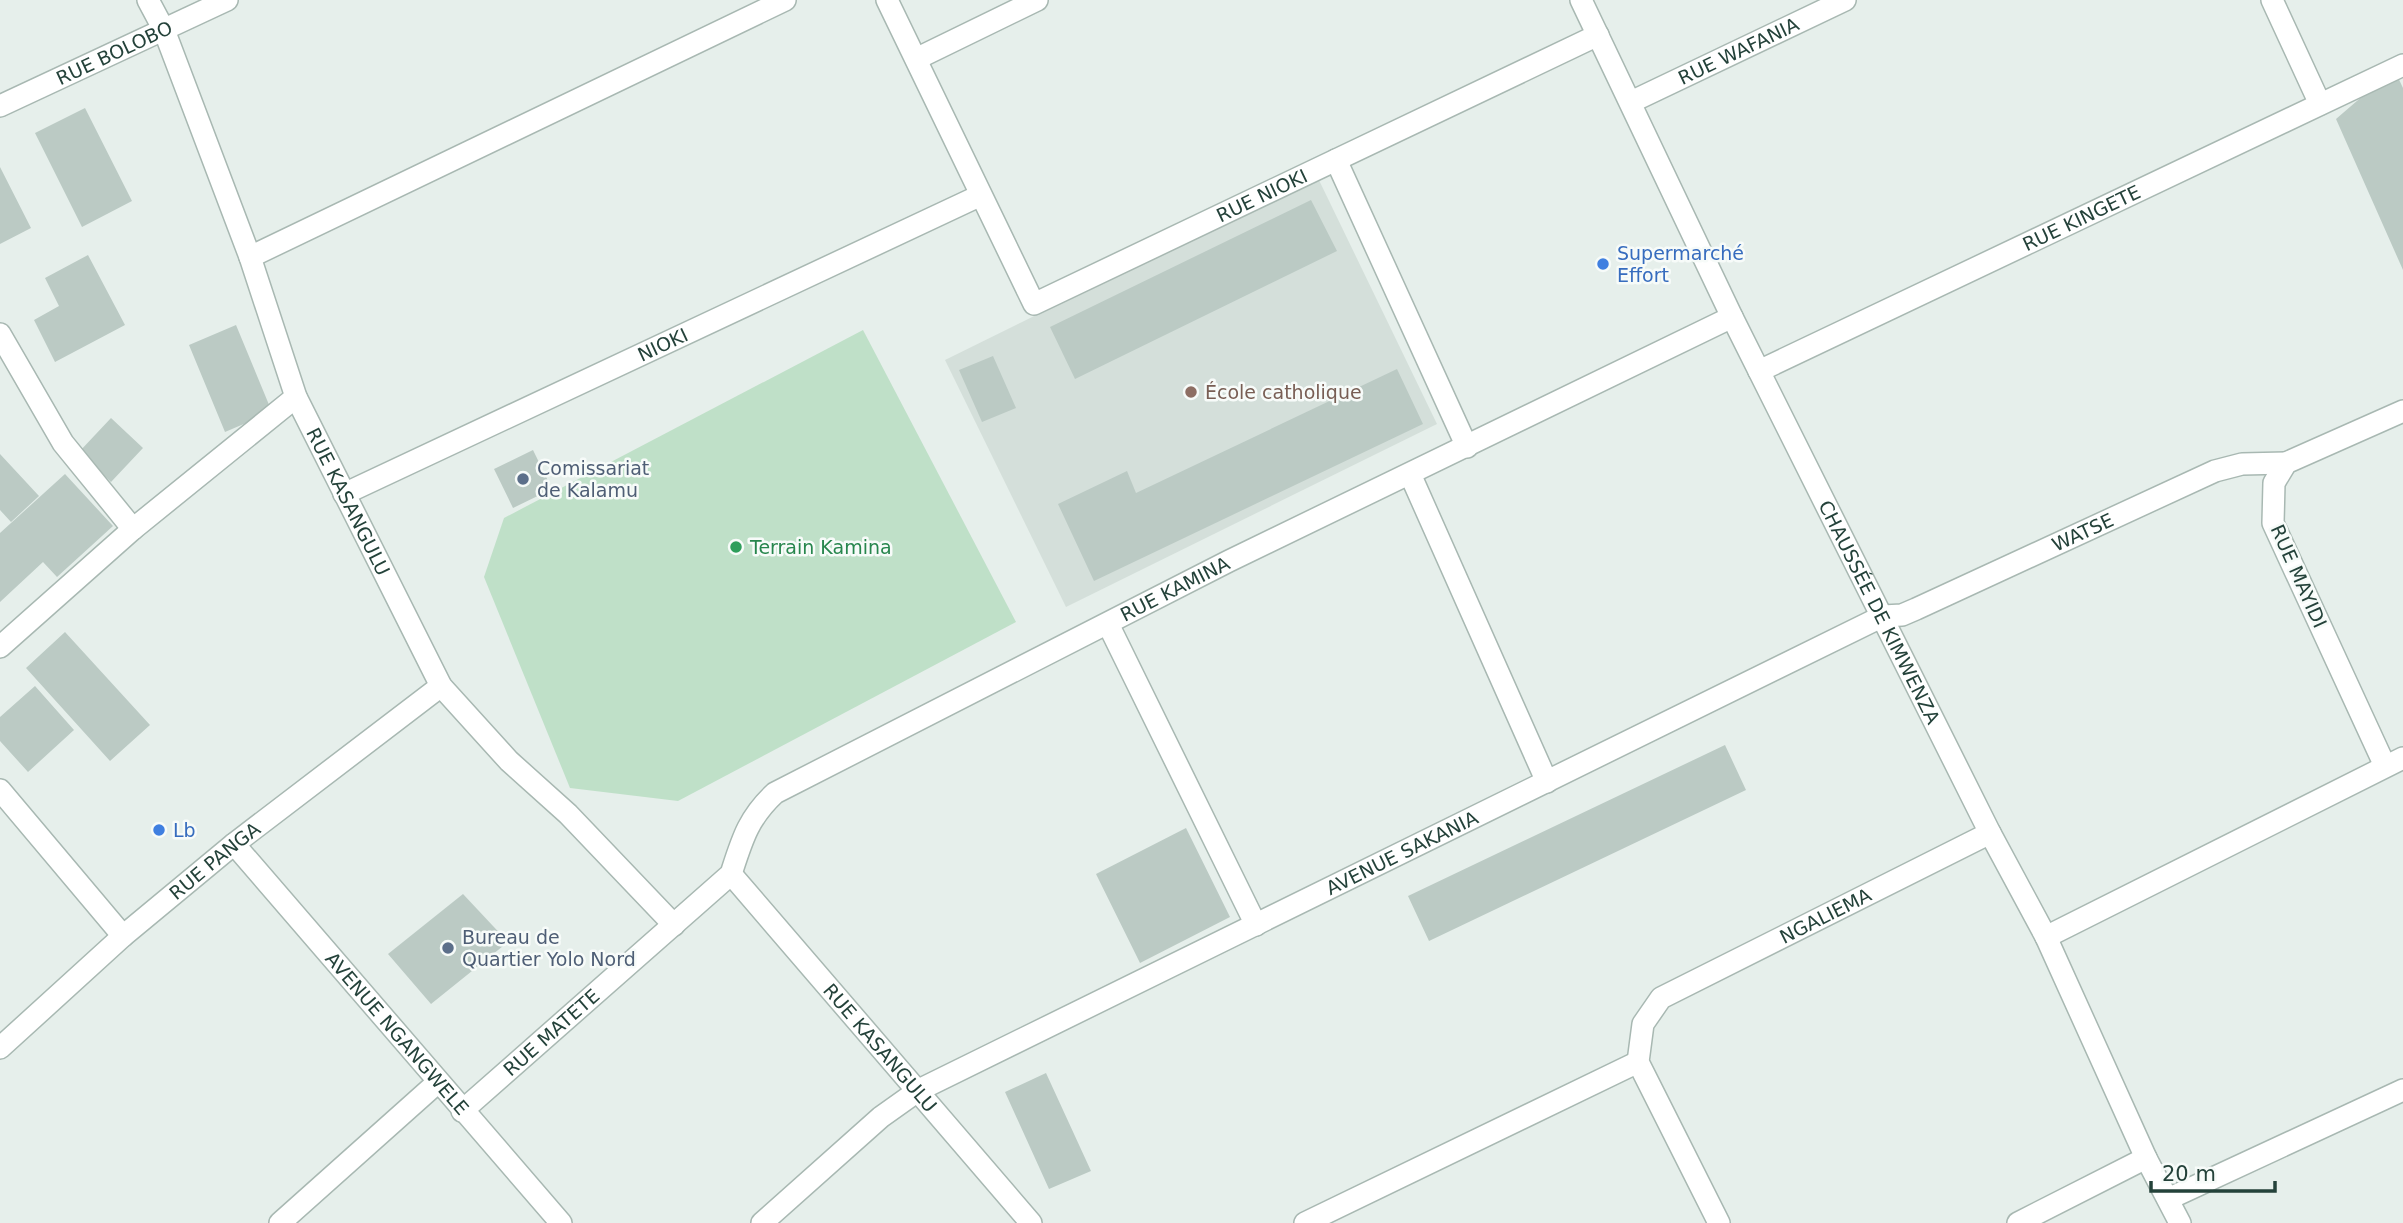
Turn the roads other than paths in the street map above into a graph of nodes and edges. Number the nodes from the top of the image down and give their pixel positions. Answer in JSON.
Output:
{"nodes":[{"id":1,"x":148,"y":0,"type":"edge"},
{"id":2,"x":227,"y":0,"type":"edge"},
{"id":3,"x":785,"y":0,"type":"edge"},
{"id":4,"x":887,"y":0,"type":"edge"},
{"id":5,"x":1037,"y":0,"type":"edge"},
{"id":6,"x":1581,"y":0,"type":"edge"},
{"id":7,"x":1845,"y":0,"type":"edge"},
{"id":8,"x":2272,"y":0,"type":"edge"},
{"id":9,"x":164,"y":30,"type":"junction"},
{"id":10,"x":1598,"y":34,"type":"junction"},
{"id":11,"x":918,"y":58,"type":"junction"},
{"id":12,"x":2403,"y":65,"type":"edge"},
{"id":13,"x":1631,"y":103,"type":"junction"},
{"id":14,"x":2320,"y":104,"type":"junction"},
{"id":15,"x":0,"y":106,"type":"edge"},
{"id":16,"x":1336,"y":160,"type":"junction"},
{"id":17,"x":979,"y":196,"type":"junction"},
{"id":18,"x":250,"y":257,"type":"junction"},
{"id":19,"x":1732,"y":317,"type":"junction"},
{"id":20,"x":0,"y":334,"type":"edge"},
{"id":21,"x":1759,"y":371,"type":"junction"},
{"id":22,"x":296,"y":397,"type":"junction"},
{"id":23,"x":2403,"y":411,"type":"edge"},
{"id":24,"x":1466,"y":447,"type":"junction"},
{"id":25,"x":2286,"y":463,"type":"junction"},
{"id":26,"x":1410,"y":474,"type":"junction"},
{"id":27,"x":344,"y":494,"type":"junction"},
{"id":28,"x":132,"y":528,"type":"junction"},
{"id":29,"x":1883,"y":616,"type":"junction"},
{"id":30,"x":1108,"y":624,"type":"junction"},
{"id":31,"x":0,"y":647,"type":"edge"},
{"id":32,"x":441,"y":687,"type":"junction"},
{"id":33,"x":2394,"y":762,"type":"edge"},
{"id":34,"x":1547,"y":782,"type":"junction"},
{"id":35,"x":0,"y":790,"type":"edge"},
{"id":36,"x":1990,"y":833,"type":"junction"},
{"id":37,"x":234,"y":844,"type":"junction"},
{"id":38,"x":731,"y":874,"type":"junction"},
{"id":39,"x":674,"y":925,"type":"junction"},
{"id":40,"x":1256,"y":925,"type":"junction"},
{"id":41,"x":123,"y":936,"type":"junction"},
{"id":42,"x":2046,"y":937,"type":"junction"},
{"id":43,"x":0,"y":1048,"type":"edge"},
{"id":44,"x":1638,"y":1062,"type":"junction"},
{"id":45,"x":438,"y":1082,"type":"junction"},
{"id":46,"x":919,"y":1090,"type":"junction"},
{"id":47,"x":2403,"y":1090,"type":"edge"},
{"id":48,"x":462,"y":1111,"type":"junction"},
{"id":49,"x":2146,"y":1158,"type":"junction"},
{"id":50,"x":2168,"y":1199,"type":"junction"},
{"id":51,"x":279,"y":1223,"type":"edge"},
{"id":52,"x":561,"y":1223,"type":"edge"},
{"id":53,"x":762,"y":1223,"type":"edge"},
{"id":54,"x":1031,"y":1223,"type":"edge"},
{"id":55,"x":1305,"y":1223,"type":"edge"},
{"id":56,"x":1718,"y":1223,"type":"edge"},
{"id":57,"x":2018,"y":1223,"type":"edge"},
{"id":58,"x":2180,"y":1223,"type":"edge"}],
"edges":[{"from":1,"to":9,"type":"street","name":"RUE KASANGULU"},
{"from":2,"to":9,"type":"street","name":"RUE BOLOBO"},
{"from":3,"to":18,"type":"street"},
{"from":4,"to":11,"type":"street"},
{"from":5,"to":11,"type":"street"},
{"from":6,"to":10,"type":"street","name":"CHAUSSÉE DE KIMWENZA"},
{"from":7,"to":13,"type":"street","name":"RUE WAFANIA"},
{"from":8,"to":14,"type":"street"},
{"from":9,"to":15,"type":"street","name":"RUE BOLOBO"},
{"from":9,"to":18,"type":"street","name":"RUE KASANGULU"},
{"from":10,"to":13,"type":"street","name":"CHAUSSÉE DE KIMWENZA"},
{"from":10,"to":16,"type":"street","name":"RUE NIOKI"},
{"from":11,"to":17,"type":"street"},
{"from":12,"to":14,"type":"street","name":"RUE KINGETE"},
{"from":13,"to":19,"type":"street","name":"CHAUSSÉE DE KIMWENZA"},
{"from":14,"to":21,"type":"street","name":"RUE KINGETE"},
{"from":16,"to":17,"type":"street","name":"RUE NIOKI"},
{"from":16,"to":24,"type":"street"},
{"from":17,"to":27,"type":"street","name":"NIOKI"},
{"from":18,"to":22,"type":"street","name":"RUE KASANGULU"},
{"from":19,"to":21,"type":"street","name":"CHAUSSÉE DE KIMWENZA"},
{"from":19,"to":24,"type":"street","name":"RUE KAMINA"},
{"from":20,"to":28,"type":"street"},
{"from":21,"to":29,"type":"street","name":"CHAUSSÉE DE KIMWENZA"},
{"from":22,"to":27,"type":"street","name":"RUE KASANGULU"},
{"from":22,"to":28,"type":"street"},
{"from":23,"to":25,"type":"street"},
{"from":24,"to":26,"type":"street","name":"RUE KAMINA"},
{"from":25,"to":29,"type":"street","name":"WATSE"},
{"from":25,"to":33,"type":"street","name":"RUE MAYIDI"},
{"from":26,"to":30,"type":"street","name":"RUE KAMINA"},
{"from":26,"to":34,"type":"street"},
{"from":27,"to":32,"type":"street","name":"RUE KASANGULU"},
{"from":28,"to":31,"type":"street"},
{"from":29,"to":34,"type":"street","name":"AVENUE SAKANIA"},
{"from":29,"to":36,"type":"street","name":"CHAUSSÉE DE KIMWENZA"},
{"from":30,"to":38,"type":"street","name":"RUE KAMINA"},
{"from":30,"to":40,"type":"street"},
{"from":32,"to":37,"type":"street","name":"RUE PANGA"},
{"from":32,"to":39,"type":"street","name":"RUE KASANGULU"},
{"from":33,"to":42,"type":"street"},
{"from":34,"to":40,"type":"street","name":"AVENUE SAKANIA"},
{"from":35,"to":41,"type":"street"},
{"from":36,"to":42,"type":"street","name":"CHAUSSÉE DE KIMWENZA"},
{"from":36,"to":44,"type":"street","name":"NGALIEMA"},
{"from":37,"to":41,"type":"street","name":"RUE PANGA"},
{"from":37,"to":45,"type":"street","name":"AVENUE NGANGWELE"},
{"from":38,"to":39,"type":"street","name":"RUE KAMINA"},
{"from":38,"to":46,"type":"street","name":"RUE KASANGULU"},
{"from":39,"to":48,"type":"street","name":"RUE MATETE"},
{"from":40,"to":46,"type":"street","name":"AVENUE SAKANIA"},
{"from":41,"to":43,"type":"street","name":"RUE PANGA"},
{"from":42,"to":49,"type":"street","name":"CHAUSSÉE DE KIMWENZA"},
{"from":44,"to":55,"type":"street"},
{"from":44,"to":56,"type":"street"},
{"from":45,"to":48,"type":"street","name":"AVENUE NGANGWELE"},
{"from":45,"to":51,"type":"street"},
{"from":46,"to":53,"type":"street","name":"AVENUE SAKANIA"},
{"from":46,"to":54,"type":"street","name":"RUE KASANGULU"},
{"from":47,"to":50,"type":"street"},
{"from":48,"to":52,"type":"street","name":"AVENUE NGANGWELE"},
{"from":49,"to":50,"type":"street","name":"CHAUSSÉE DE KIMWENZA"},
{"from":49,"to":57,"type":"street"},
{"from":50,"to":58,"type":"street","name":"CHAUSSÉE DE KIMWENZA"}]}
